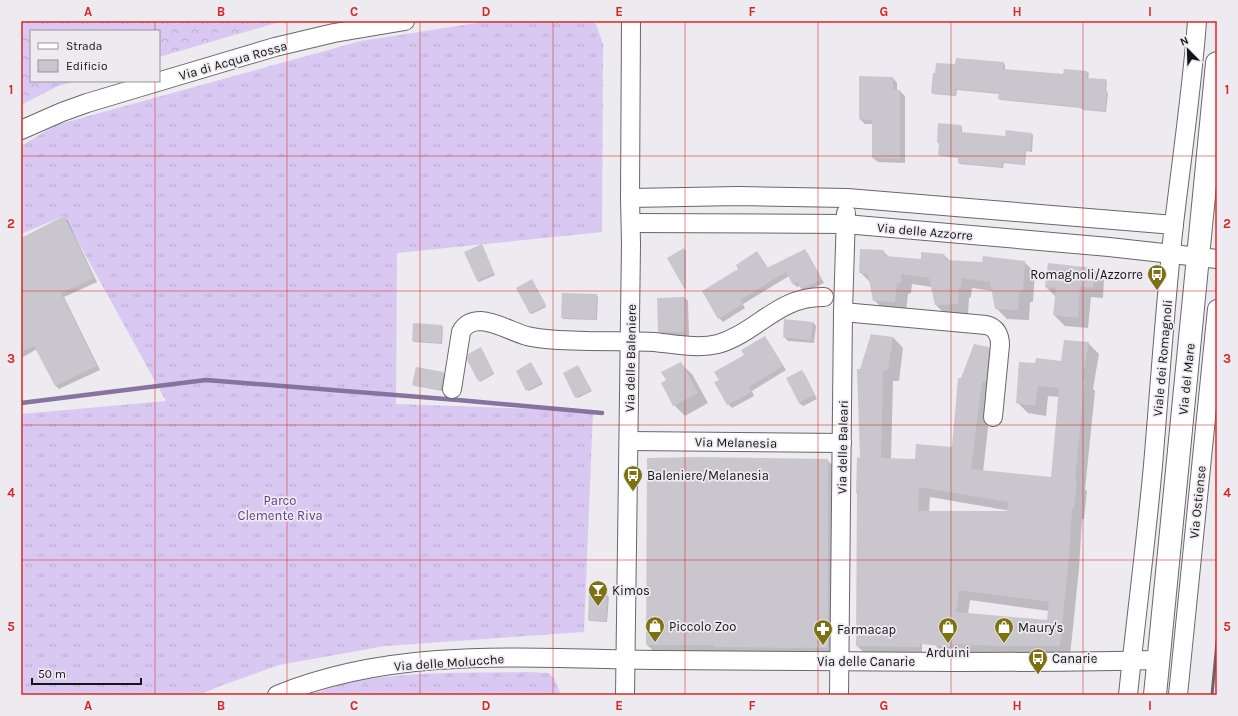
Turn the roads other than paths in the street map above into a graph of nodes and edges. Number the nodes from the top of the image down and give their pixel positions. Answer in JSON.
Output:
{"nodes":[{"id":1,"x":405,"y":21,"type":"edge"},
{"id":2,"x":631,"y":21,"type":"edge"},
{"id":3,"x":1197,"y":21,"type":"edge"},
{"id":4,"x":1217,"y":63,"type":"edge"},
{"id":5,"x":160,"y":81,"type":"edge"},
{"id":6,"x":158,"y":82,"type":"edge"},
{"id":7,"x":21,"y":130,"type":"edge"},
{"id":8,"x":630,"y":198,"type":"junction"},
{"id":9,"x":846,"y":198,"type":"junction"},
{"id":10,"x":1104,"y":218,"type":"junction"},
{"id":11,"x":631,"y":223,"type":"junction"},
{"id":12,"x":845,"y":224,"type":"junction"},
{"id":13,"x":1174,"y":225,"type":"junction"},
{"id":14,"x":1100,"y":247,"type":"junction"},
{"id":15,"x":1172,"y":254,"type":"junction"},
{"id":16,"x":1208,"y":258,"type":"edge"},
{"id":17,"x":824,"y":297,"type":"dead end"},
{"id":18,"x":1217,"y":309,"type":"edge"},
{"id":19,"x":843,"y":312,"type":"junction"},
{"id":20,"x":630,"y":341,"type":"junction"},
{"id":21,"x":452,"y":389,"type":"dead end"},
{"id":22,"x":993,"y":417,"type":"dead end"},
{"id":23,"x":629,"y":441,"type":"junction"},
{"id":24,"x":842,"y":443,"type":"junction"},
{"id":25,"x":1184,"y":638,"type":"junction"},
{"id":26,"x":625,"y":660,"type":"junction"},
{"id":27,"x":1158,"y":660,"type":"junction"},
{"id":28,"x":838,"y":661,"type":"junction"},
{"id":29,"x":1132,"y":661,"type":"junction"},
{"id":30,"x":278,"y":695,"type":"edge"},
{"id":31,"x":625,"y":695,"type":"edge"},
{"id":32,"x":839,"y":695,"type":"edge"},
{"id":33,"x":1128,"y":695,"type":"edge"},
{"id":34,"x":1155,"y":695,"type":"edge"},
{"id":35,"x":1178,"y":695,"type":"edge"},
{"id":36,"x":1190,"y":695,"type":"edge"}],
"edges":[{"from":1,"to":5,"type":"street","name":"Via di Acqua Rossa"},
{"from":2,"to":8,"type":"street","name":"Via delle Baleniere"},
{"from":3,"to":13,"type":"street","name":"Viale dei Romagnoli"},
{"from":4,"to":16,"type":"main road","name":"Via del Mare"},
{"from":6,"to":7,"type":"street","name":"Via di Acqua Rossa"},
{"from":8,"to":9,"type":"street","name":"Via delle Azzorre"},
{"from":8,"to":11,"type":"street","name":"Via delle Baleniere"},
{"from":9,"to":10,"type":"street","name":"Via delle Azzorre"},
{"from":9,"to":12,"type":"street","name":"Via delle Baleari"},
{"from":10,"to":13,"type":"street","name":"Via delle Azzorre"},
{"from":10,"to":14,"type":"street"},
{"from":11,"to":12,"type":"street","name":"Via delle Azzorre"},
{"from":11,"to":20,"type":"street","name":"Via delle Baleniere"},
{"from":12,"to":14,"type":"street","name":"Via delle Azzorre"},
{"from":12,"to":19,"type":"street","name":"Via delle Baleari"},
{"from":13,"to":15,"type":"street","name":"Viale dei Romagnoli"},
{"from":14,"to":15,"type":"street","name":"Via delle Azzorre"},
{"from":15,"to":16,"type":"street","name":"Via delle Azzorre"},
{"from":15,"to":29,"type":"street","name":"Viale dei Romagnoli"},
{"from":16,"to":27,"type":"main road","name":"Via del Mare"},
{"from":17,"to":20,"type":"street"},
{"from":18,"to":25,"type":"street","name":"Via Ostiense"},
{"from":19,"to":22,"type":"street"},
{"from":19,"to":24,"type":"street","name":"Via delle Baleari"},
{"from":20,"to":21,"type":"street"},
{"from":20,"to":23,"type":"street","name":"Via delle Baleniere"},
{"from":23,"to":24,"type":"street","name":"Via Melanesia"},
{"from":23,"to":26,"type":"street","name":"Via delle Baleniere"},
{"from":24,"to":28,"type":"street","name":"Via delle Baleari"},
{"from":25,"to":35,"type":"street","name":"Via Ostiense"},
{"from":25,"to":36,"type":"street"},
{"from":26,"to":28,"type":"street","name":"Via delle Canarie"},
{"from":26,"to":30,"type":"street","name":"Via delle Molucche"},
{"from":26,"to":31,"type":"street","name":"Via delle Baleniere"},
{"from":27,"to":29,"type":"street"},
{"from":27,"to":34,"type":"main road","name":"Via del Mare"},
{"from":28,"to":29,"type":"street","name":"Via delle Canarie"},
{"from":28,"to":32,"type":"street","name":"Via delle Baleari"},
{"from":29,"to":33,"type":"street","name":"Viale dei Romagnoli"}]}
